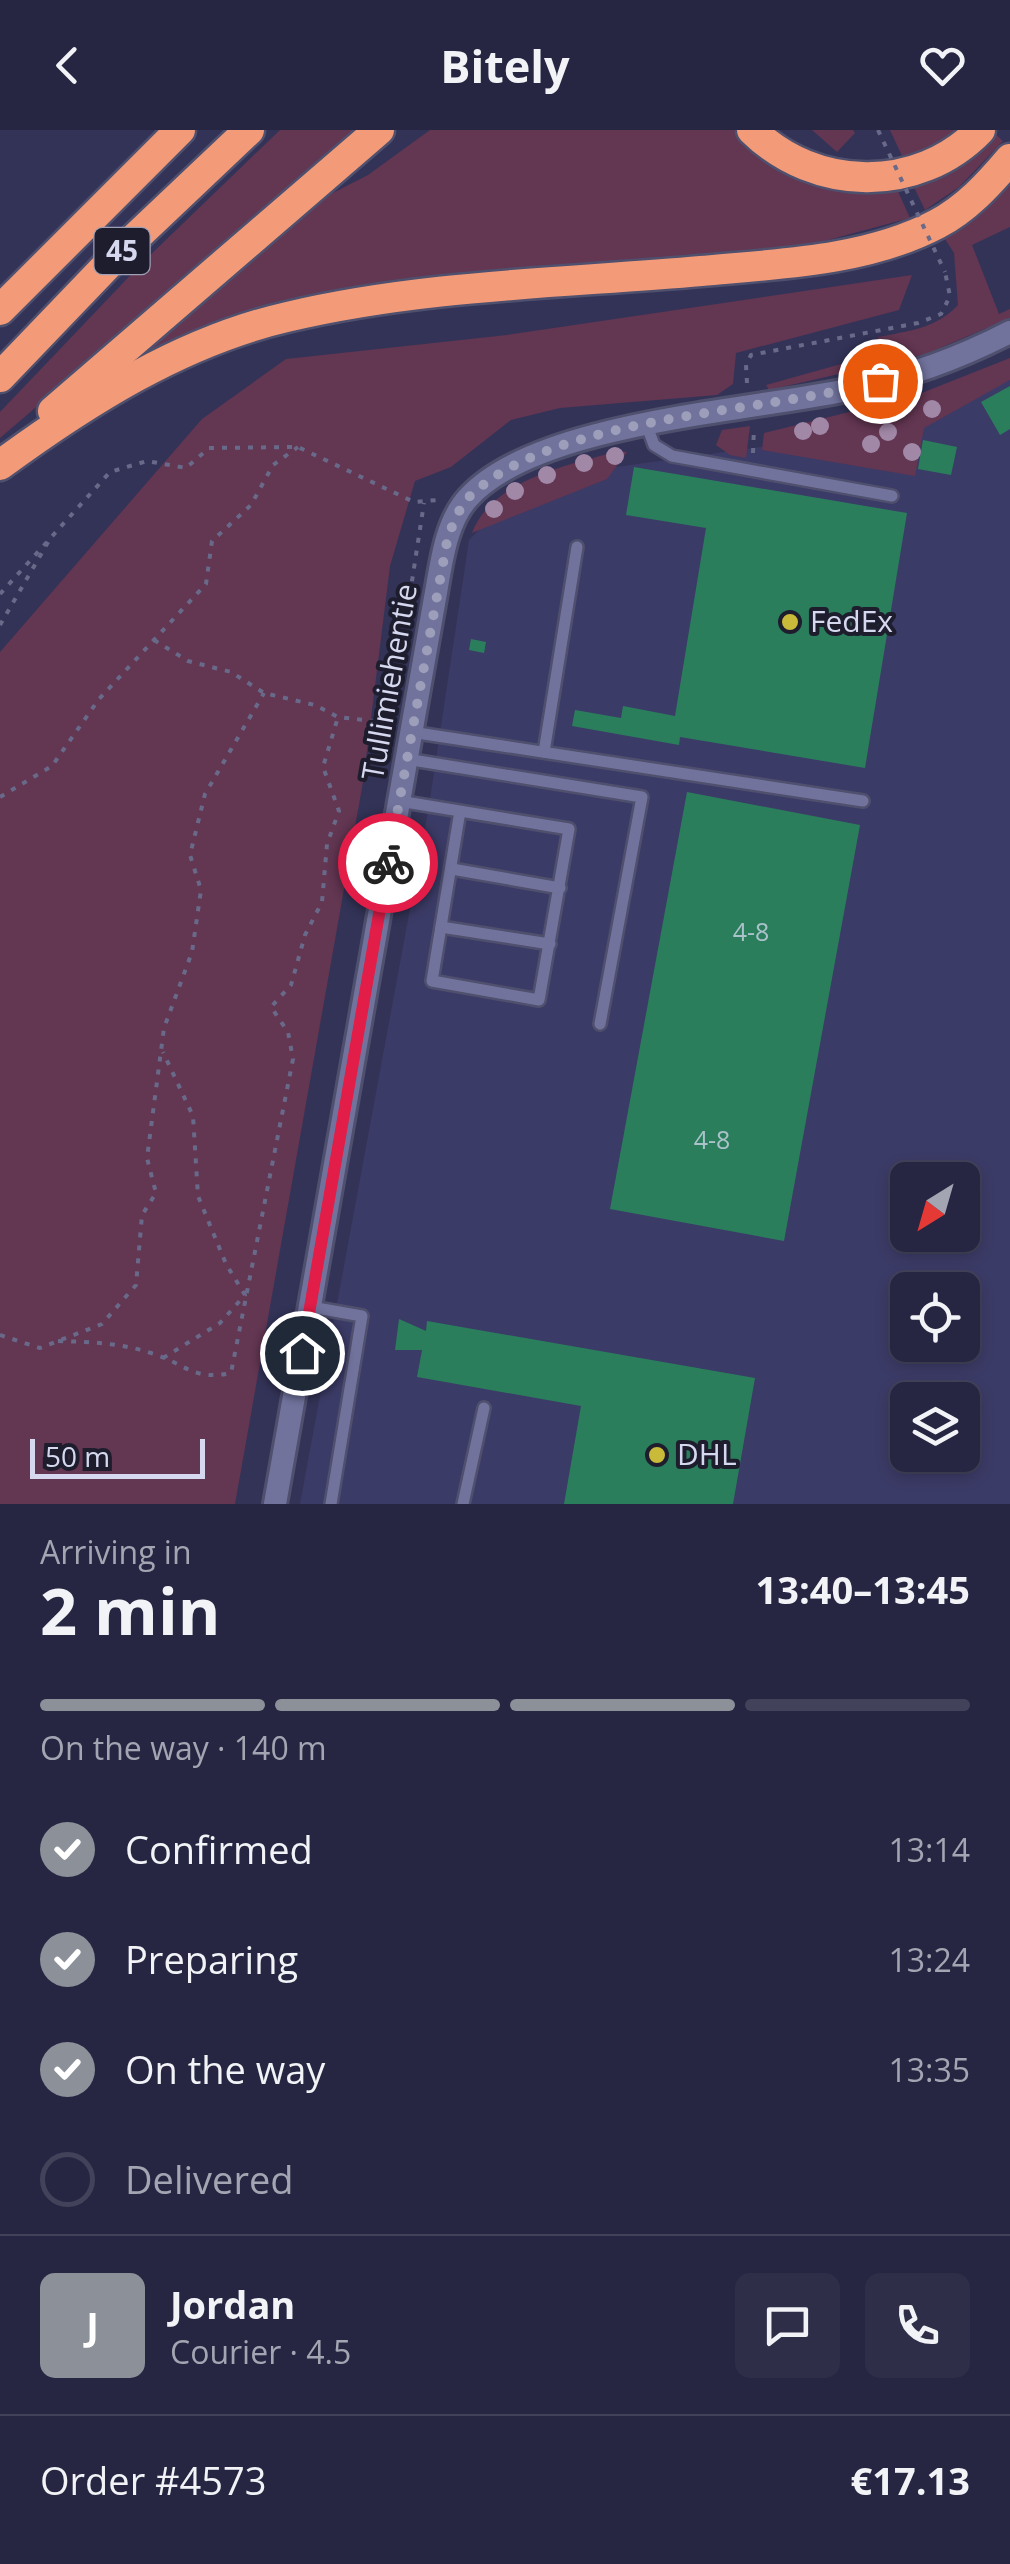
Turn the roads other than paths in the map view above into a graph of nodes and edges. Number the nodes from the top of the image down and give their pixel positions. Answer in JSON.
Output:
{"nodes":[{"id":1,"x":180,"y":130,"type":"edge"},
{"id":2,"x":249,"y":130,"type":"edge"},
{"id":3,"x":379,"y":130,"type":"edge"},
{"id":4,"x":752,"y":130,"type":"edge"},
{"id":5,"x":980,"y":130,"type":"edge"},
{"id":6,"x":1010,"y":160,"type":"edge"},
{"id":7,"x":0,"y":310,"type":"edge"},
{"id":8,"x":1010,"y":332,"type":"edge"},
{"id":9,"x":0,"y":377,"type":"edge"},
{"id":10,"x":648,"y":426,"type":"junction"},
{"id":11,"x":0,"y":463,"type":"edge"},
{"id":12,"x":892,"y":496,"type":"dead end"},
{"id":13,"x":577,"y":547,"type":"dead end"},
{"id":14,"x":412,"y":732,"type":"junction"},
{"id":15,"x":544,"y":752,"type":"junction"},
{"id":16,"x":406,"y":759,"type":"junction"},
{"id":17,"x":399,"y":801,"type":"junction"},
{"id":18,"x":863,"y":801,"type":"dead end"},
{"id":19,"x":460,"y":811,"type":"junction"},
{"id":20,"x":452,"y":869,"type":"junction"},
{"id":21,"x":560,"y":888,"type":"junction"},
{"id":22,"x":441,"y":927,"type":"junction"},
{"id":23,"x":550,"y":944,"type":"junction"},
{"id":24,"x":600,"y":1024,"type":"dead end"},
{"id":25,"x":311,"y":1307,"type":"junction"},
{"id":26,"x":484,"y":1408,"type":"dead end"},
{"id":27,"x":275,"y":1504,"type":"edge"},
{"id":28,"x":332,"y":1504,"type":"edge"},
{"id":29,"x":463,"y":1504,"type":"edge"}],
"edges":[{"from":1,"to":7,"type":"highway","number":"45"},
{"from":2,"to":9,"type":"highway","number":"45"},
{"from":3,"to":11,"type":"highway"},
{"from":4,"to":5,"type":"highway"},
{"from":6,"to":11,"type":"highway"},
{"from":8,"to":10,"type":"street","name":"Tullimiehentie"},
{"from":10,"to":12,"type":"lane"},
{"from":10,"to":14,"type":"street","name":"Tullimiehentie"},
{"from":13,"to":15,"type":"lane"},
{"from":14,"to":15,"type":"lane"},
{"from":14,"to":16,"type":"street","name":"Tullimiehentie"},
{"from":15,"to":18,"type":"lane"},
{"from":16,"to":17,"type":"street","name":"Tullimiehentie"},
{"from":16,"to":24,"type":"lane"},
{"from":17,"to":19,"type":"lane"},
{"from":17,"to":25,"type":"street","name":"Tullimiehentie"},
{"from":19,"to":20,"type":"lane"},
{"from":19,"to":21,"type":"lane"},
{"from":20,"to":21,"type":"lane"},
{"from":20,"to":22,"type":"lane"},
{"from":21,"to":23,"type":"lane"},
{"from":22,"to":23,"type":"lane"},
{"from":22,"to":23,"type":"lane"},
{"from":25,"to":27,"type":"street","name":"Tullimiehentie"},
{"from":25,"to":28,"type":"lane"},
{"from":26,"to":29,"type":"lane"}]}
